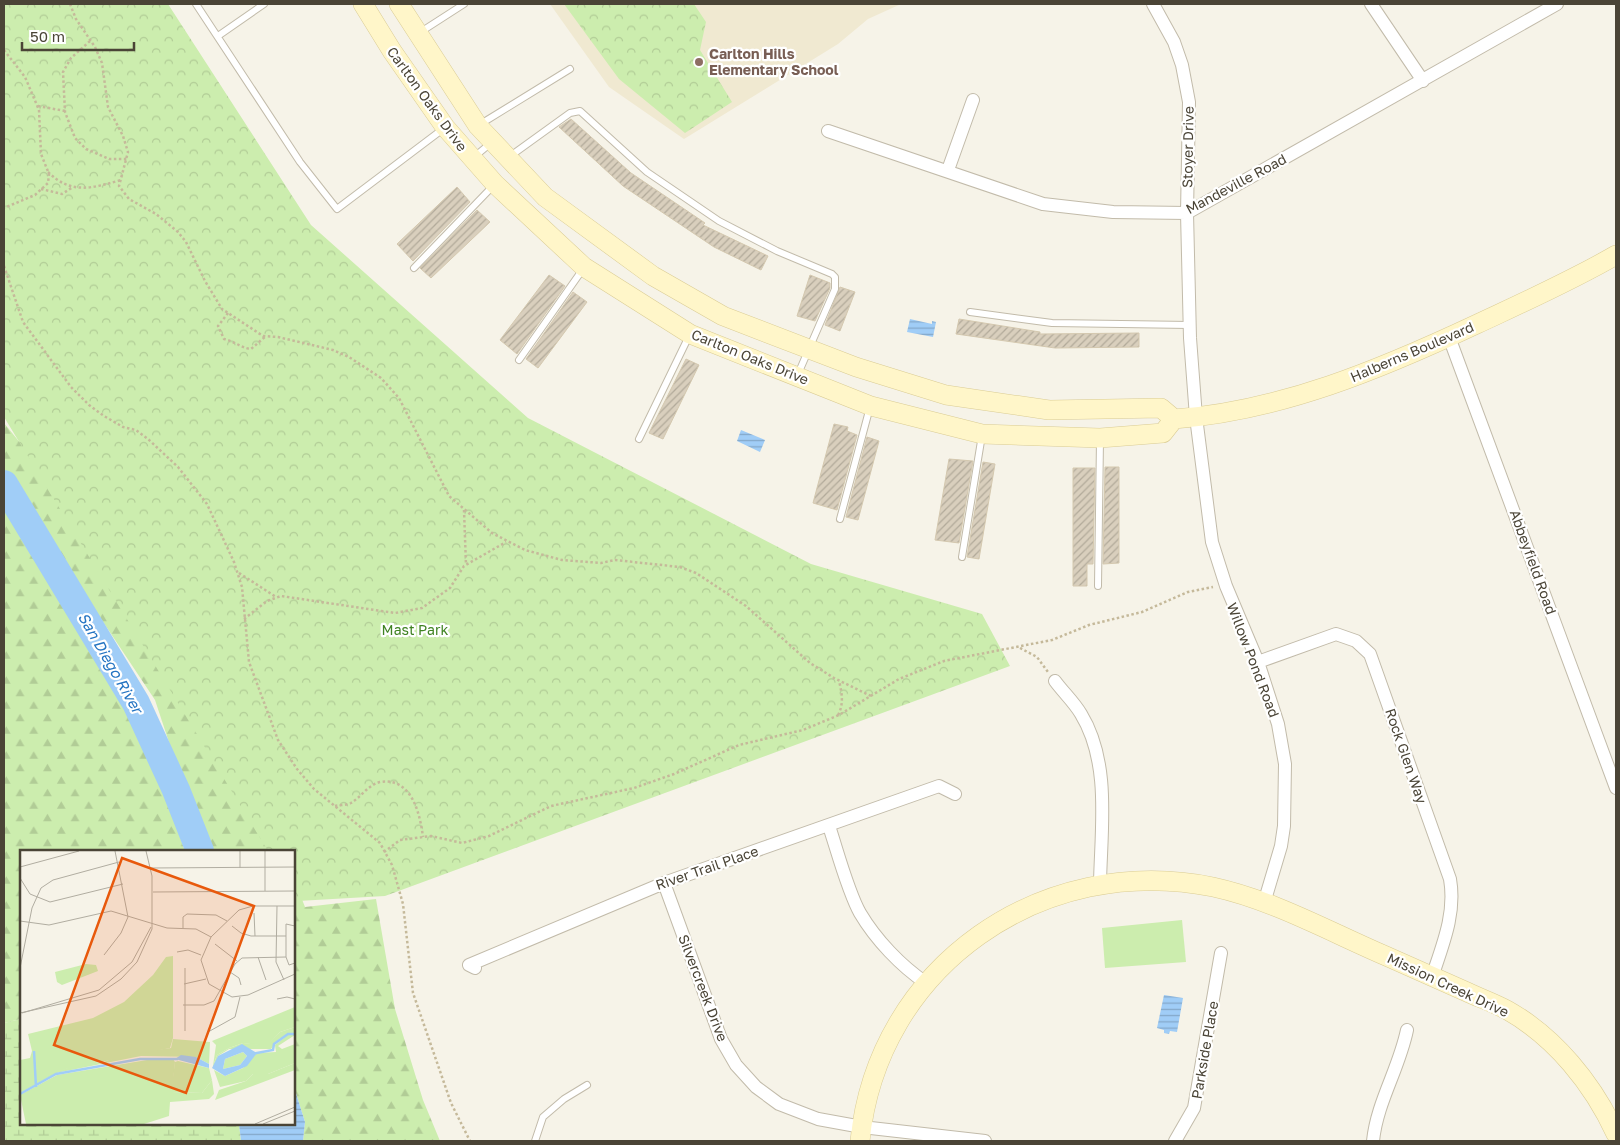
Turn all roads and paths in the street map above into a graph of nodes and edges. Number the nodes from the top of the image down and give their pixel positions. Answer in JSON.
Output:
{"nodes":[{"id":1,"x":70,"y":4,"type":"edge"},
{"id":2,"x":196,"y":4,"type":"edge"},
{"id":3,"x":264,"y":4,"type":"edge"},
{"id":4,"x":363,"y":4,"type":"edge"},
{"id":5,"x":399,"y":4,"type":"edge"},
{"id":6,"x":464,"y":4,"type":"edge"},
{"id":7,"x":1153,"y":4,"type":"edge"},
{"id":8,"x":1371,"y":4,"type":"edge"},
{"id":9,"x":1557,"y":4,"type":"edge"},
{"id":10,"x":418,"y":33,"type":"junction"},
{"id":11,"x":218,"y":36,"type":"junction"},
{"id":12,"x":90,"y":41,"type":"junction"},
{"id":13,"x":4,"y":50,"type":"edge"},
{"id":14,"x":570,"y":69,"type":"dead end"},
{"id":15,"x":1423,"y":81,"type":"junction"},
{"id":16,"x":973,"y":100,"type":"dead end"},
{"id":17,"x":37,"y":106,"type":"junction"},
{"id":18,"x":65,"y":111,"type":"junction"},
{"id":19,"x":478,"y":126,"type":"junction"},
{"id":20,"x":445,"y":127,"type":"junction"},
{"id":21,"x":828,"y":131,"type":"dead end"},
{"id":22,"x":492,"y":142,"type":"junction"},
{"id":23,"x":508,"y":158,"type":"junction"},
{"id":24,"x":127,"y":159,"type":"junction"},
{"id":25,"x":472,"y":159,"type":"junction"},
{"id":26,"x":47,"y":170,"type":"junction"},
{"id":27,"x":948,"y":170,"type":"junction"},
{"id":28,"x":120,"y":180,"type":"junction"},
{"id":29,"x":495,"y":184,"type":"junction"},
{"id":30,"x":74,"y":186,"type":"junction"},
{"id":31,"x":41,"y":189,"type":"junction"},
{"id":32,"x":5,"y":209,"type":"edge"},
{"id":33,"x":1186,"y":213,"type":"junction"},
{"id":34,"x":1616,"y":255,"type":"edge"},
{"id":35,"x":4,"y":266,"type":"edge"},
{"id":36,"x":584,"y":266,"type":"junction"},
{"id":37,"x":414,"y":268,"type":"dead end"},
{"id":38,"x":970,"y":312,"type":"dead end"},
{"id":39,"x":228,"y":313,"type":"junction"},
{"id":40,"x":1190,"y":325,"type":"junction"},
{"id":41,"x":690,"y":334,"type":"junction"},
{"id":42,"x":266,"y":336,"type":"junction"},
{"id":43,"x":1449,"y":337,"type":"junction"},
{"id":44,"x":809,"y":349,"type":"junction"},
{"id":45,"x":519,"y":360,"type":"dead end"},
{"id":46,"x":797,"y":376,"type":"junction"},
{"id":47,"x":871,"y":406,"type":"junction"},
{"id":48,"x":1196,"y":417,"type":"junction"},
{"id":49,"x":1174,"y":418,"type":"junction"},
{"id":50,"x":982,"y":434,"type":"junction"},
{"id":51,"x":1100,"y":438,"type":"junction"},
{"id":52,"x":639,"y":439,"type":"dead end"},
{"id":53,"x":464,"y":510,"type":"junction"},
{"id":54,"x":840,"y":519,"type":"dead end"},
{"id":55,"x":506,"y":542,"type":"junction"},
{"id":56,"x":962,"y":557,"type":"dead end"},
{"id":57,"x":466,"y":565,"type":"junction"},
{"id":58,"x":237,"y":572,"type":"junction"},
{"id":59,"x":1098,"y":586,"type":"dead end"},
{"id":60,"x":1226,"y":586,"type":"junction"},
{"id":61,"x":276,"y":598,"type":"junction"},
{"id":62,"x":244,"y":619,"type":"junction"},
{"id":63,"x":1019,"y":648,"type":"junction"},
{"id":64,"x":1258,"y":662,"type":"junction"},
{"id":65,"x":839,"y":681,"type":"junction"},
{"id":66,"x":1055,"y":681,"type":"joint"},
{"id":67,"x":871,"y":696,"type":"junction"},
{"id":68,"x":838,"y":715,"type":"junction"},
{"id":69,"x":1616,"y":788,"type":"edge"},
{"id":70,"x":955,"y":794,"type":"dead end"},
{"id":71,"x":334,"y":806,"type":"junction"},
{"id":72,"x":829,"y":826,"type":"junction"},
{"id":73,"x":423,"y":837,"type":"junction"},
{"id":74,"x":384,"y":852,"type":"junction"},
{"id":75,"x":664,"y":882,"type":"junction"},
{"id":76,"x":1100,"y":883,"type":"junction"},
{"id":77,"x":1264,"y":903,"type":"junction"},
{"id":78,"x":1221,"y":953,"type":"dead end"},
{"id":79,"x":475,"y":968,"type":"dead end"},
{"id":80,"x":1432,"y":977,"type":"junction"},
{"id":81,"x":926,"y":984,"type":"junction"},
{"id":82,"x":1406,"y":1030,"type":"dead end"},
{"id":83,"x":587,"y":1085,"type":"dead end"},
{"id":84,"x":861,"y":1134,"type":"edge"},
{"id":85,"x":1616,"y":1134,"type":"edge"},
{"id":86,"x":470,"y":1141,"type":"edge"},
{"id":87,"x":535,"y":1141,"type":"edge"},
{"id":88,"x":985,"y":1141,"type":"edge"},
{"id":89,"x":1175,"y":1141,"type":"edge"},
{"id":90,"x":1373,"y":1141,"type":"edge"}],
"edges":[{"from":1,"to":12,"type":"path"},
{"from":2,"to":11,"type":"lane"},
{"from":3,"to":11,"type":"lane"},
{"from":4,"to":20,"type":"main road","name":"Carlton Oaks Drive"},
{"from":5,"to":10,"type":"main road","name":"Carlton Oaks Drive"},
{"from":6,"to":10,"type":"lane"},
{"from":7,"to":33,"type":"street","name":"Stoyer Drive"},
{"from":8,"to":15,"type":"street"},
{"from":9,"to":15,"type":"street","name":"Mandeville Road"},
{"from":10,"to":19,"type":"main road","name":"Carlton Oaks Drive"},
{"from":11,"to":20,"type":"lane"},
{"from":12,"to":18,"type":"path"},
{"from":12,"to":24,"type":"path"},
{"from":13,"to":17,"type":"path"},
{"from":14,"to":19,"type":"lane"},
{"from":15,"to":33,"type":"street","name":"Mandeville Road"},
{"from":16,"to":27,"type":"street"},
{"from":17,"to":18,"type":"path"},
{"from":17,"to":26,"type":"path"},
{"from":18,"to":24,"type":"path"},
{"from":19,"to":22,"type":"main road","name":"Carlton Oaks Drive"},
{"from":20,"to":25,"type":"main road","name":"Carlton Oaks Drive"},
{"from":21,"to":27,"type":"street","name":"Mandeville Road"},
{"from":22,"to":23,"type":"main road","name":"Carlton Oaks Drive"},
{"from":22,"to":25,"type":"lane"},
{"from":23,"to":44,"type":"main road","name":"Carlton Oaks Drive"},
{"from":23,"to":44,"type":"lane"},
{"from":24,"to":28,"type":"path"},
{"from":25,"to":29,"type":"main road","name":"Carlton Oaks Drive"},
{"from":26,"to":30,"type":"path"},
{"from":26,"to":31,"type":"path"},
{"from":27,"to":33,"type":"street","name":"Mandeville Road"},
{"from":28,"to":30,"type":"path"},
{"from":28,"to":39,"type":"path"},
{"from":29,"to":36,"type":"main road","name":"Carlton Oaks Drive"},
{"from":29,"to":37,"type":"lane"},
{"from":30,"to":31,"type":"path"},
{"from":31,"to":32,"type":"path"},
{"from":33,"to":40,"type":"street","name":"Stoyer Drive"},
{"from":34,"to":43,"type":"main road","name":"Halberns Boulevard"},
{"from":35,"to":58,"type":"path"},
{"from":36,"to":41,"type":"main road","name":"Carlton Oaks Drive"},
{"from":36,"to":45,"type":"lane"},
{"from":38,"to":40,"type":"lane"},
{"from":39,"to":42,"type":"path"},
{"from":39,"to":42,"type":"path"},
{"from":40,"to":48,"type":"street","name":"Stoyer Drive"},
{"from":41,"to":46,"type":"main road","name":"Carlton Oaks Drive"},
{"from":41,"to":52,"type":"lane"},
{"from":42,"to":53,"type":"path"},
{"from":43,"to":48,"type":"main road","name":"Halberns Boulevard"},
{"from":43,"to":69,"type":"street","name":"Abbeyfield Road"},
{"from":44,"to":46,"type":"lane"},
{"from":44,"to":49,"type":"main road","name":"Carlton Oaks Drive"},
{"from":46,"to":47,"type":"main road","name":"Carlton Oaks Drive"},
{"from":47,"to":50,"type":"main road","name":"Carlton Oaks Drive"},
{"from":47,"to":54,"type":"lane"},
{"from":48,"to":49,"type":"main road","name":"Carlton Oaks Drive"},
{"from":48,"to":60,"type":"street","name":"Willow Pond Road"},
{"from":49,"to":51,"type":"main road","name":"Carlton Oaks Drive"},
{"from":50,"to":51,"type":"main road","name":"Carlton Oaks Drive"},
{"from":50,"to":56,"type":"lane"},
{"from":51,"to":59,"type":"lane"},
{"from":53,"to":55,"type":"path"},
{"from":53,"to":57,"type":"path"},
{"from":55,"to":57,"type":"path"},
{"from":55,"to":65,"type":"path"},
{"from":57,"to":61,"type":"path"},
{"from":58,"to":61,"type":"path"},
{"from":58,"to":62,"type":"path"},
{"from":60,"to":63,"type":"path"},
{"from":60,"to":64,"type":"street","name":"Willow Pond Road"},
{"from":61,"to":62,"type":"path"},
{"from":62,"to":71,"type":"path"},
{"from":63,"to":66,"type":"path"},
{"from":63,"to":67,"type":"path"},
{"from":64,"to":77,"type":"street","name":"Willow Pond Road"},
{"from":64,"to":80,"type":"street","name":"Rock Glen Way"},
{"from":65,"to":67,"type":"path"},
{"from":65,"to":68,"type":"path"},
{"from":66,"to":76,"type":"street"},
{"from":67,"to":68,"type":"path"},
{"from":68,"to":73,"type":"path"},
{"from":70,"to":72,"type":"street","name":"River Trail Place"},
{"from":71,"to":73,"type":"path"},
{"from":71,"to":74,"type":"path"},
{"from":72,"to":75,"type":"street","name":"River Trail Place"},
{"from":72,"to":81,"type":"street"},
{"from":73,"to":74,"type":"path"},
{"from":74,"to":86,"type":"path"},
{"from":75,"to":79,"type":"street","name":"River Trail Place"},
{"from":75,"to":84,"type":"street","name":"Silvercreek Drive"},
{"from":76,"to":77,"type":"main road","name":"Mission Creek Drive"},
{"from":76,"to":81,"type":"main road","name":"Mission Creek Drive"},
{"from":77,"to":80,"type":"main road","name":"Mission Creek Drive"},
{"from":78,"to":89,"type":"street","name":"Parkside Place"},
{"from":80,"to":85,"type":"main road","name":"Mission Creek Drive"},
{"from":81,"to":84,"type":"main road","name":"Mission Creek Drive"},
{"from":82,"to":90,"type":"street"},
{"from":83,"to":87,"type":"lane"},
{"from":84,"to":88,"type":"street","name":"Silvercreek Drive"}]}
